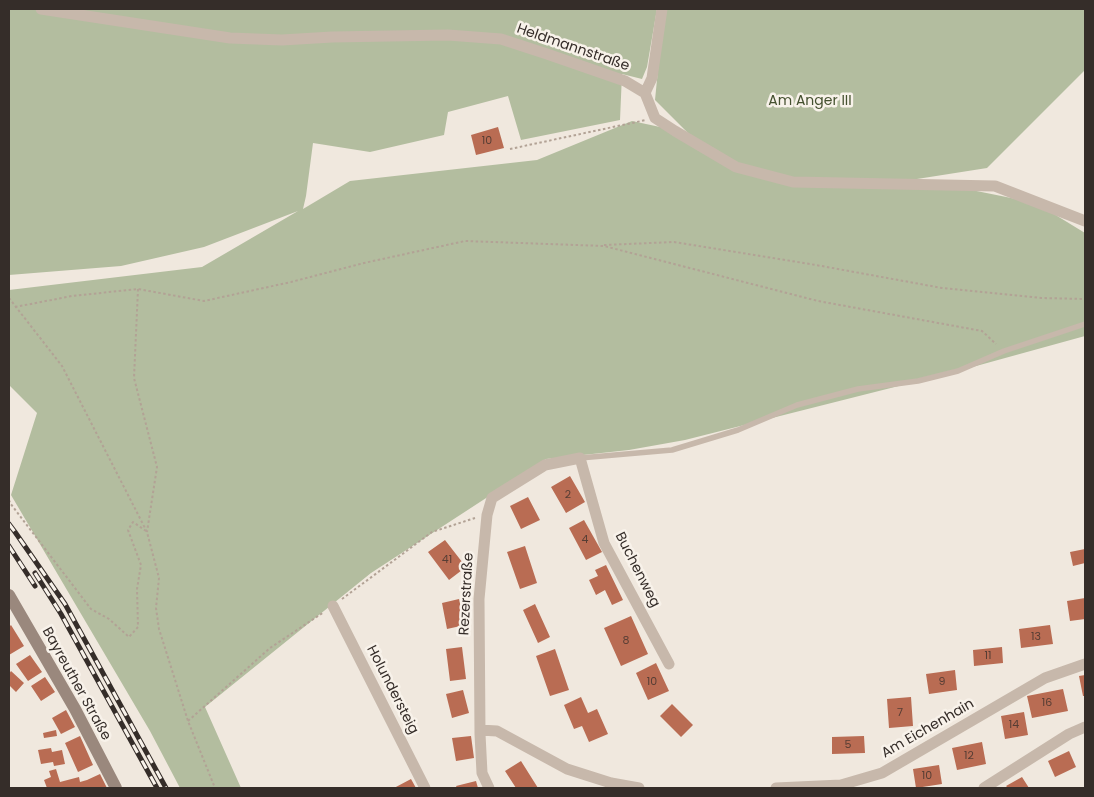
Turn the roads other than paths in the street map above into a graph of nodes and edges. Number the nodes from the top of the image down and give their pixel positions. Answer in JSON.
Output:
{"nodes":[{"id":1,"x":41,"y":9,"type":"edge"},
{"id":2,"x":662,"y":9,"type":"edge"},
{"id":3,"x":645,"y":94,"type":"junction"},
{"id":4,"x":1085,"y":221,"type":"edge"},
{"id":5,"x":1085,"y":324,"type":"edge"},
{"id":6,"x":580,"y":458,"type":"junction"},
{"id":7,"x":9,"y":595,"type":"edge"},
{"id":8,"x":332,"y":606,"type":"dead end"},
{"id":9,"x":669,"y":664,"type":"dead end"},
{"id":10,"x":1085,"y":664,"type":"edge"},
{"id":11,"x":1085,"y":727,"type":"edge"},
{"id":12,"x":480,"y":730,"type":"junction"},
{"id":13,"x":116,"y":788,"type":"edge"},
{"id":14,"x":426,"y":788,"type":"edge"},
{"id":15,"x":489,"y":788,"type":"edge"},
{"id":16,"x":640,"y":788,"type":"edge"},
{"id":17,"x":776,"y":788,"type":"edge"},
{"id":18,"x":984,"y":788,"type":"edge"}],
"edges":[{"from":1,"to":3,"type":"street","name":"Heldmannstraße"},
{"from":2,"to":3,"type":"street"},
{"from":3,"to":4,"type":"street"},
{"from":5,"to":6,"type":"lane"},
{"from":6,"to":9,"type":"street","name":"Buchenweg"},
{"from":6,"to":12,"type":"street","name":"Rezerstraße"},
{"from":7,"to":13,"type":"street","name":"Bayreuther Straße"},
{"from":8,"to":14,"type":"street","name":"Holundersteig"},
{"from":10,"to":17,"type":"street","name":"Am Eichenhain"},
{"from":11,"to":18,"type":"street"},
{"from":12,"to":15,"type":"street","name":"Rezerstraße"},
{"from":12,"to":16,"type":"street"}]}
